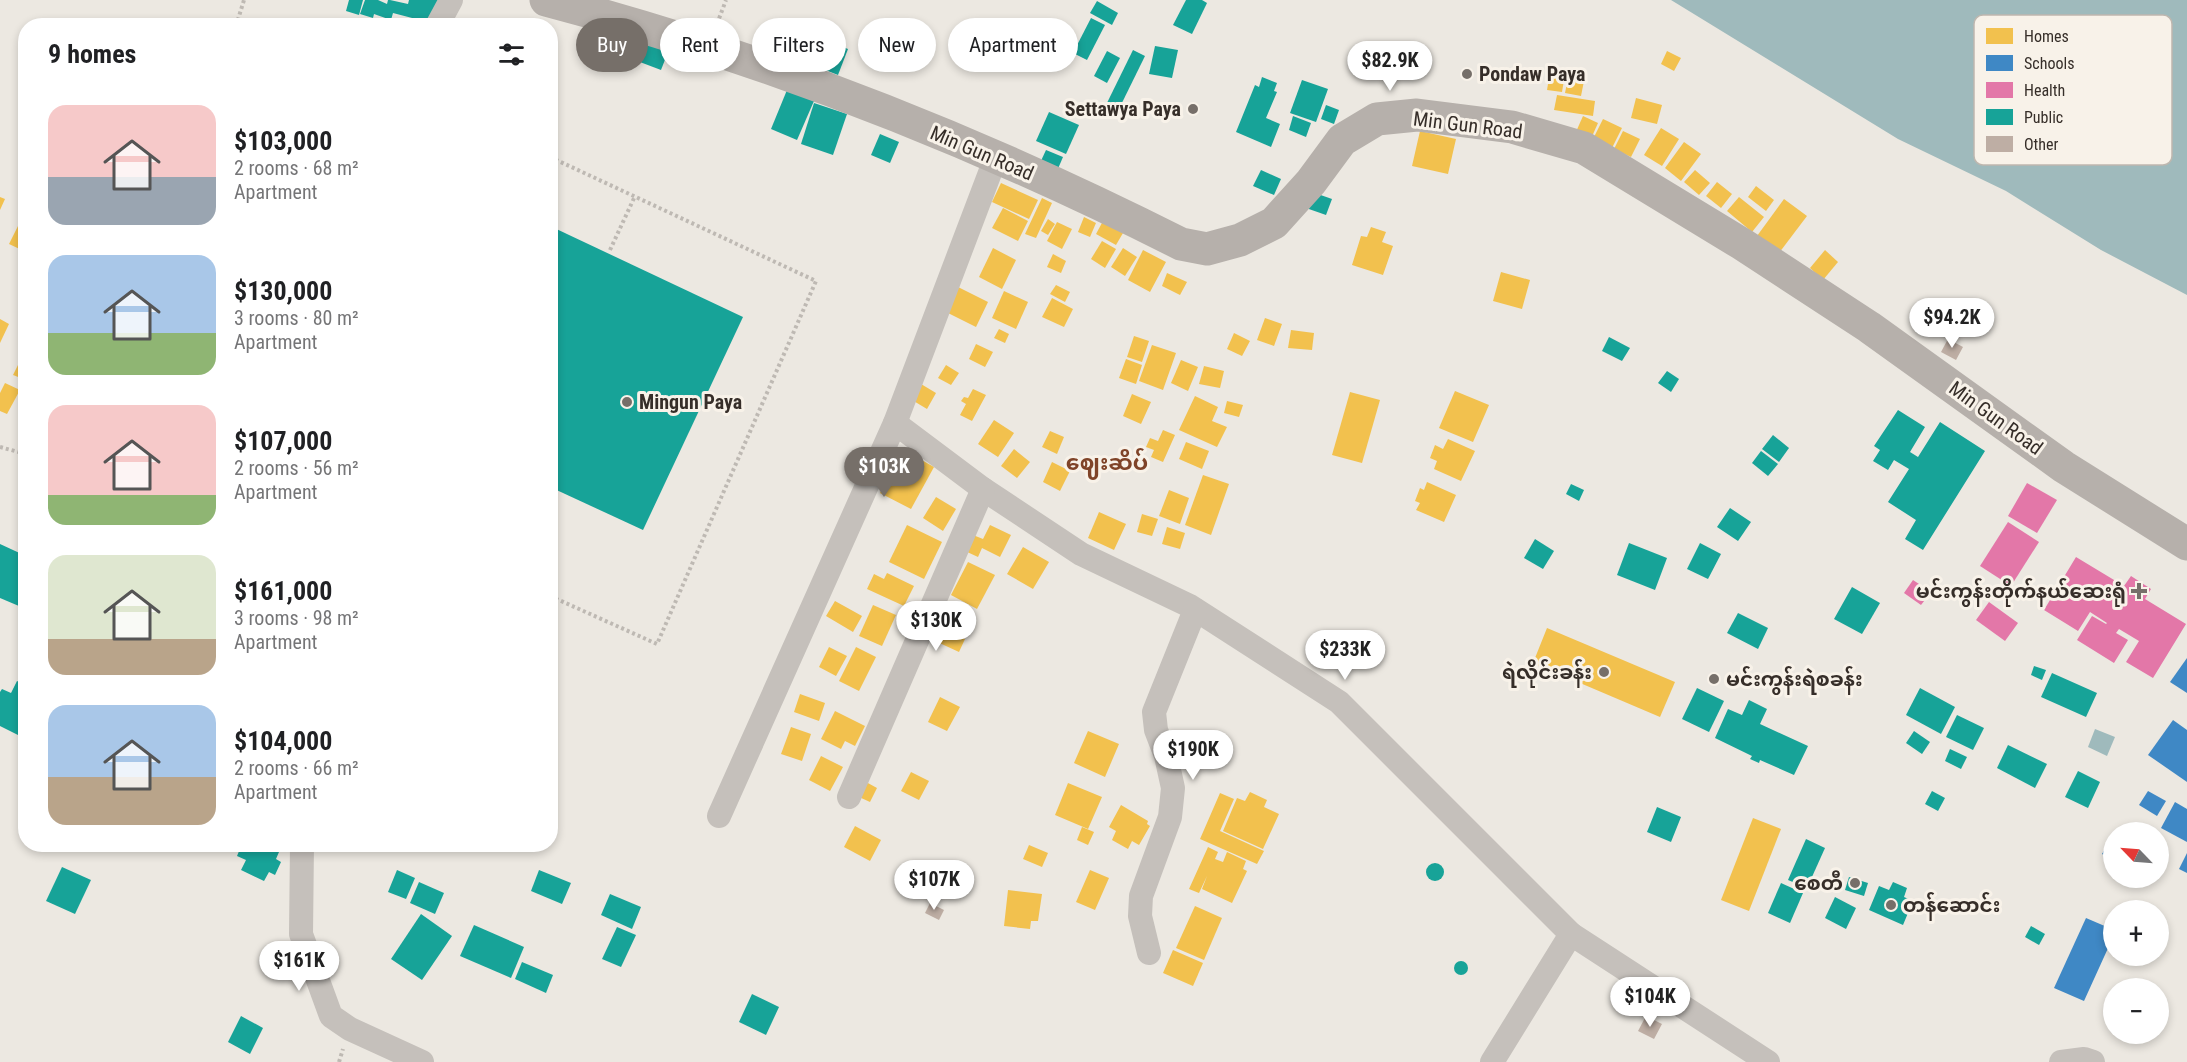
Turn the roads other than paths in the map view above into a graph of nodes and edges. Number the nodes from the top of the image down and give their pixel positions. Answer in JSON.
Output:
{"nodes":[{"id":1,"x":451,"y":0,"type":"edge"},
{"id":2,"x":546,"y":0,"type":"edge"},
{"id":3,"x":441,"y":18,"type":"edge"},
{"id":4,"x":996,"y":157,"type":"junction"},
{"id":5,"x":895,"y":423,"type":"junction"},
{"id":6,"x":983,"y":489,"type":"junction"},
{"id":7,"x":2187,"y":544,"type":"edge"},
{"id":8,"x":1195,"y":610,"type":"junction"},
{"id":9,"x":849,"y":797,"type":"dead end"},
{"id":10,"x":719,"y":816,"type":"dead end"},
{"id":11,"x":302,"y":852,"type":"edge"},
{"id":12,"x":1571,"y":934,"type":"junction"},
{"id":13,"x":1149,"y":953,"type":"dead end"},
{"id":14,"x":422,"y":1062,"type":"edge"},
{"id":15,"x":1492,"y":1062,"type":"edge"},
{"id":16,"x":1768,"y":1062,"type":"edge"},
{"id":17,"x":2061,"y":1062,"type":"edge"},
{"id":18,"x":2093,"y":1062,"type":"edge"}],
"edges":[{"from":1,"to":3,"type":"street"},
{"from":2,"to":4,"type":"street","name":"Min Gun Road"},
{"from":4,"to":5,"type":"street"},
{"from":4,"to":7,"type":"street","name":"Min Gun Road"},
{"from":5,"to":6,"type":"street"},
{"from":5,"to":10,"type":"street"},
{"from":6,"to":8,"type":"street"},
{"from":6,"to":9,"type":"street"},
{"from":8,"to":12,"type":"street"},
{"from":8,"to":13,"type":"street"},
{"from":11,"to":14,"type":"street"},
{"from":12,"to":15,"type":"street"},
{"from":12,"to":16,"type":"street"},
{"from":17,"to":18,"type":"street"}]}
